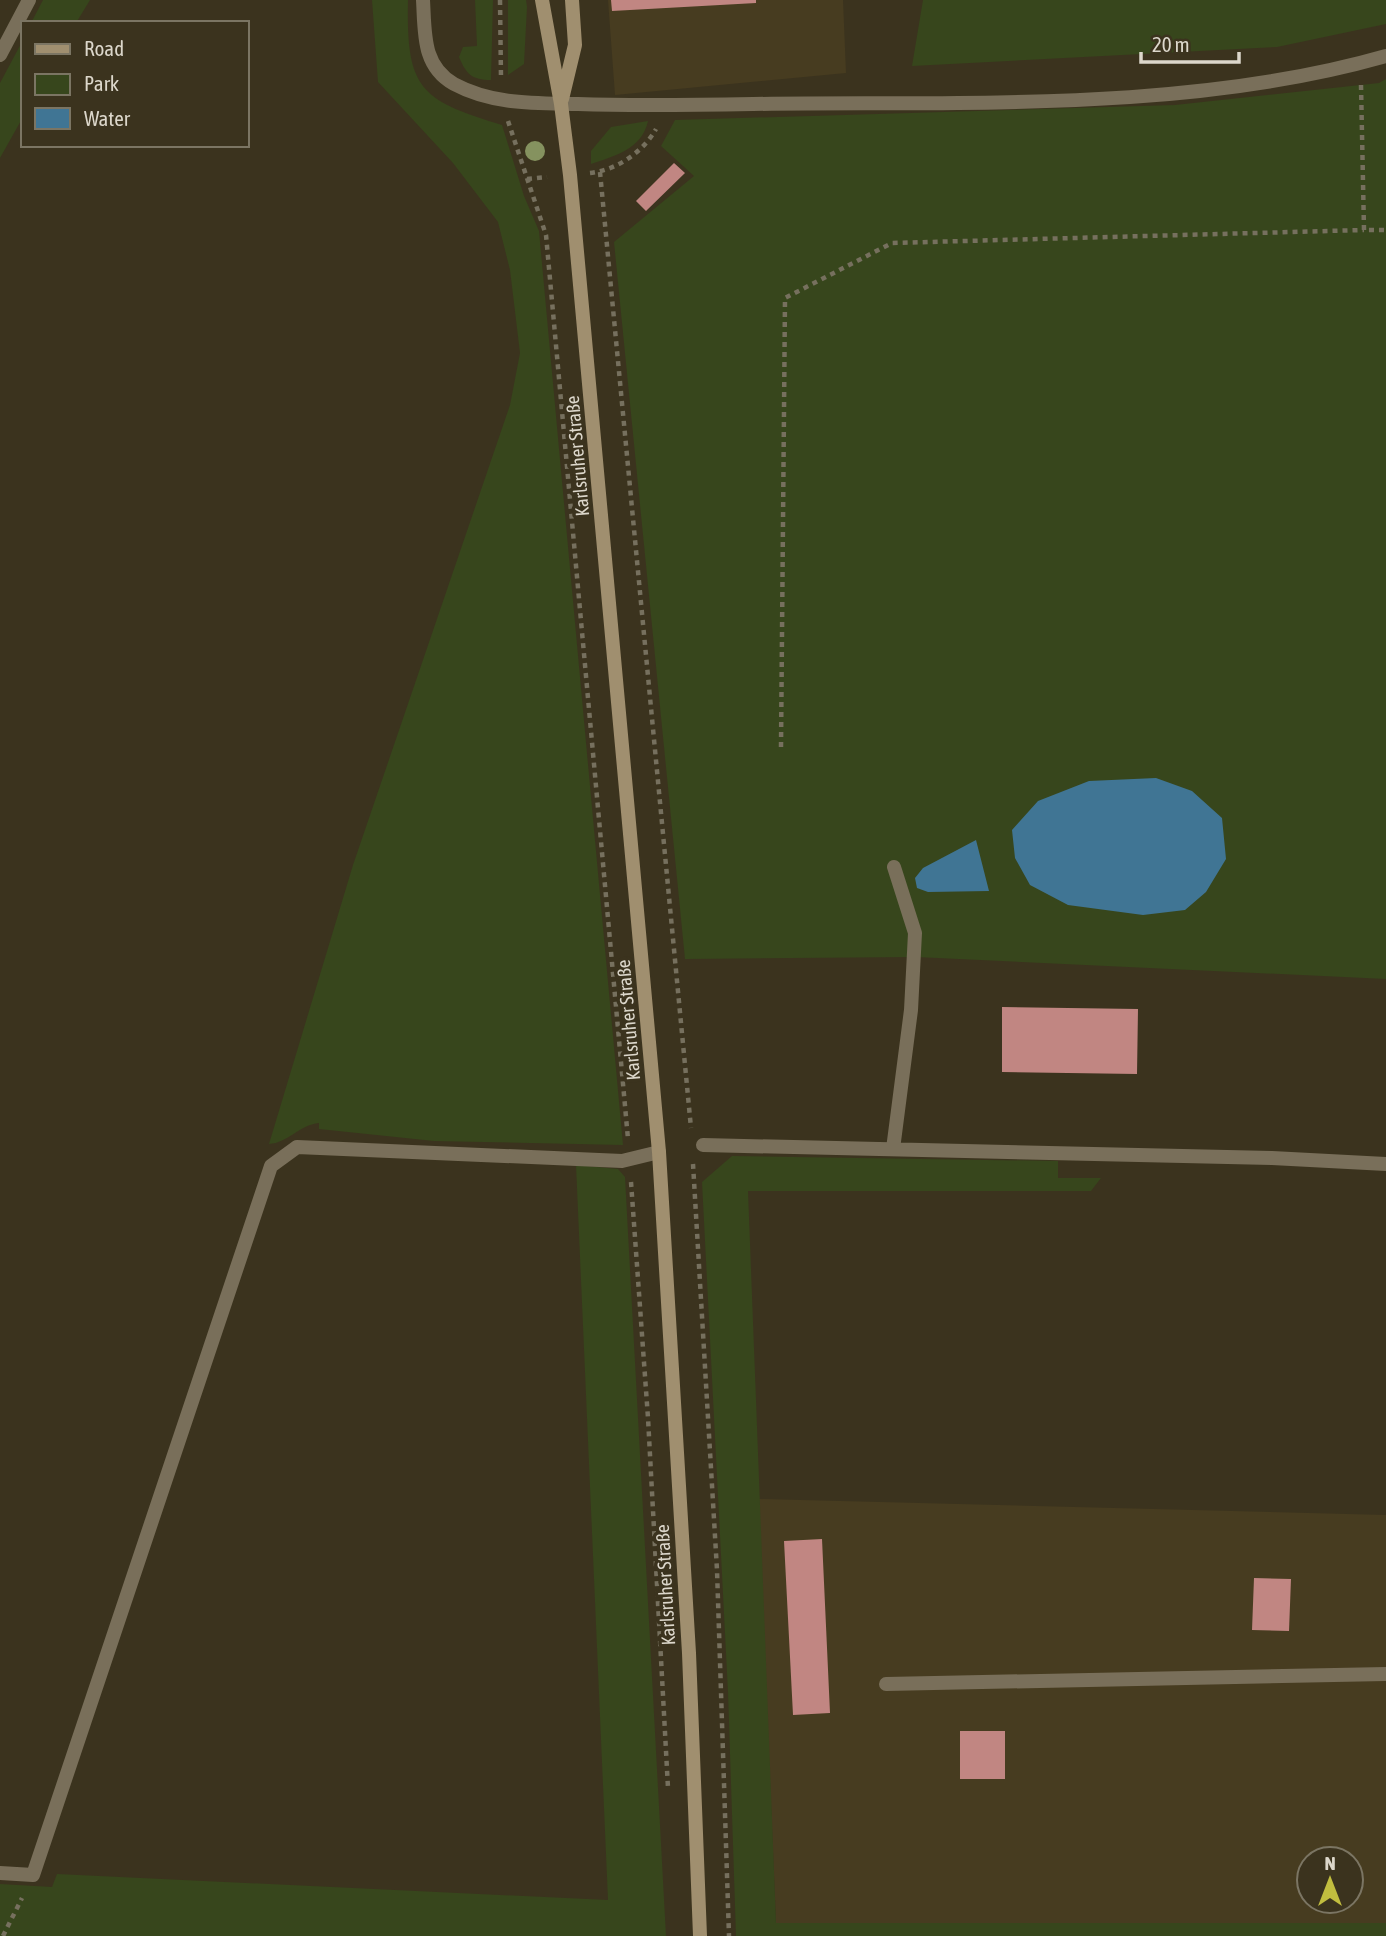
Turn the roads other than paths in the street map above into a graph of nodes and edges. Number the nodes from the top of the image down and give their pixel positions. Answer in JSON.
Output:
{"nodes":[{"id":1,"x":29,"y":0,"type":"edge"},
{"id":2,"x":423,"y":0,"type":"edge"},
{"id":3,"x":542,"y":0,"type":"edge"},
{"id":4,"x":572,"y":0,"type":"edge"},
{"id":5,"x":0,"y":55,"type":"edge"},
{"id":6,"x":1386,"y":56,"type":"edge"},
{"id":7,"x":561,"y":104,"type":"junction"},
{"id":8,"x":894,"y":867,"type":"dead end"},
{"id":9,"x":703,"y":1145,"type":"dead end"},
{"id":10,"x":893,"y":1149,"type":"junction"},
{"id":11,"x":659,"y":1152,"type":"junction"},
{"id":12,"x":1386,"y":1164,"type":"edge"},
{"id":13,"x":1386,"y":1674,"type":"edge"},
{"id":14,"x":886,"y":1684,"type":"dead end"},
{"id":15,"x":0,"y":1873,"type":"edge"},
{"id":16,"x":701,"y":1936,"type":"edge"}],
"edges":[{"from":1,"to":5,"type":"lane"},
{"from":2,"to":7,"type":"lane"},
{"from":3,"to":7,"type":"main road","name":"Karlsruher Straße"},
{"from":4,"to":7,"type":"main road","name":"Karlsruher Straße"},
{"from":6,"to":7,"type":"lane"},
{"from":7,"to":11,"type":"main road","name":"Karlsruher Straße"},
{"from":8,"to":10,"type":"lane"},
{"from":9,"to":10,"type":"lane"},
{"from":10,"to":12,"type":"lane"},
{"from":11,"to":15,"type":"lane"},
{"from":11,"to":16,"type":"main road","name":"Karlsruher Straße"},
{"from":13,"to":14,"type":"lane"}]}
